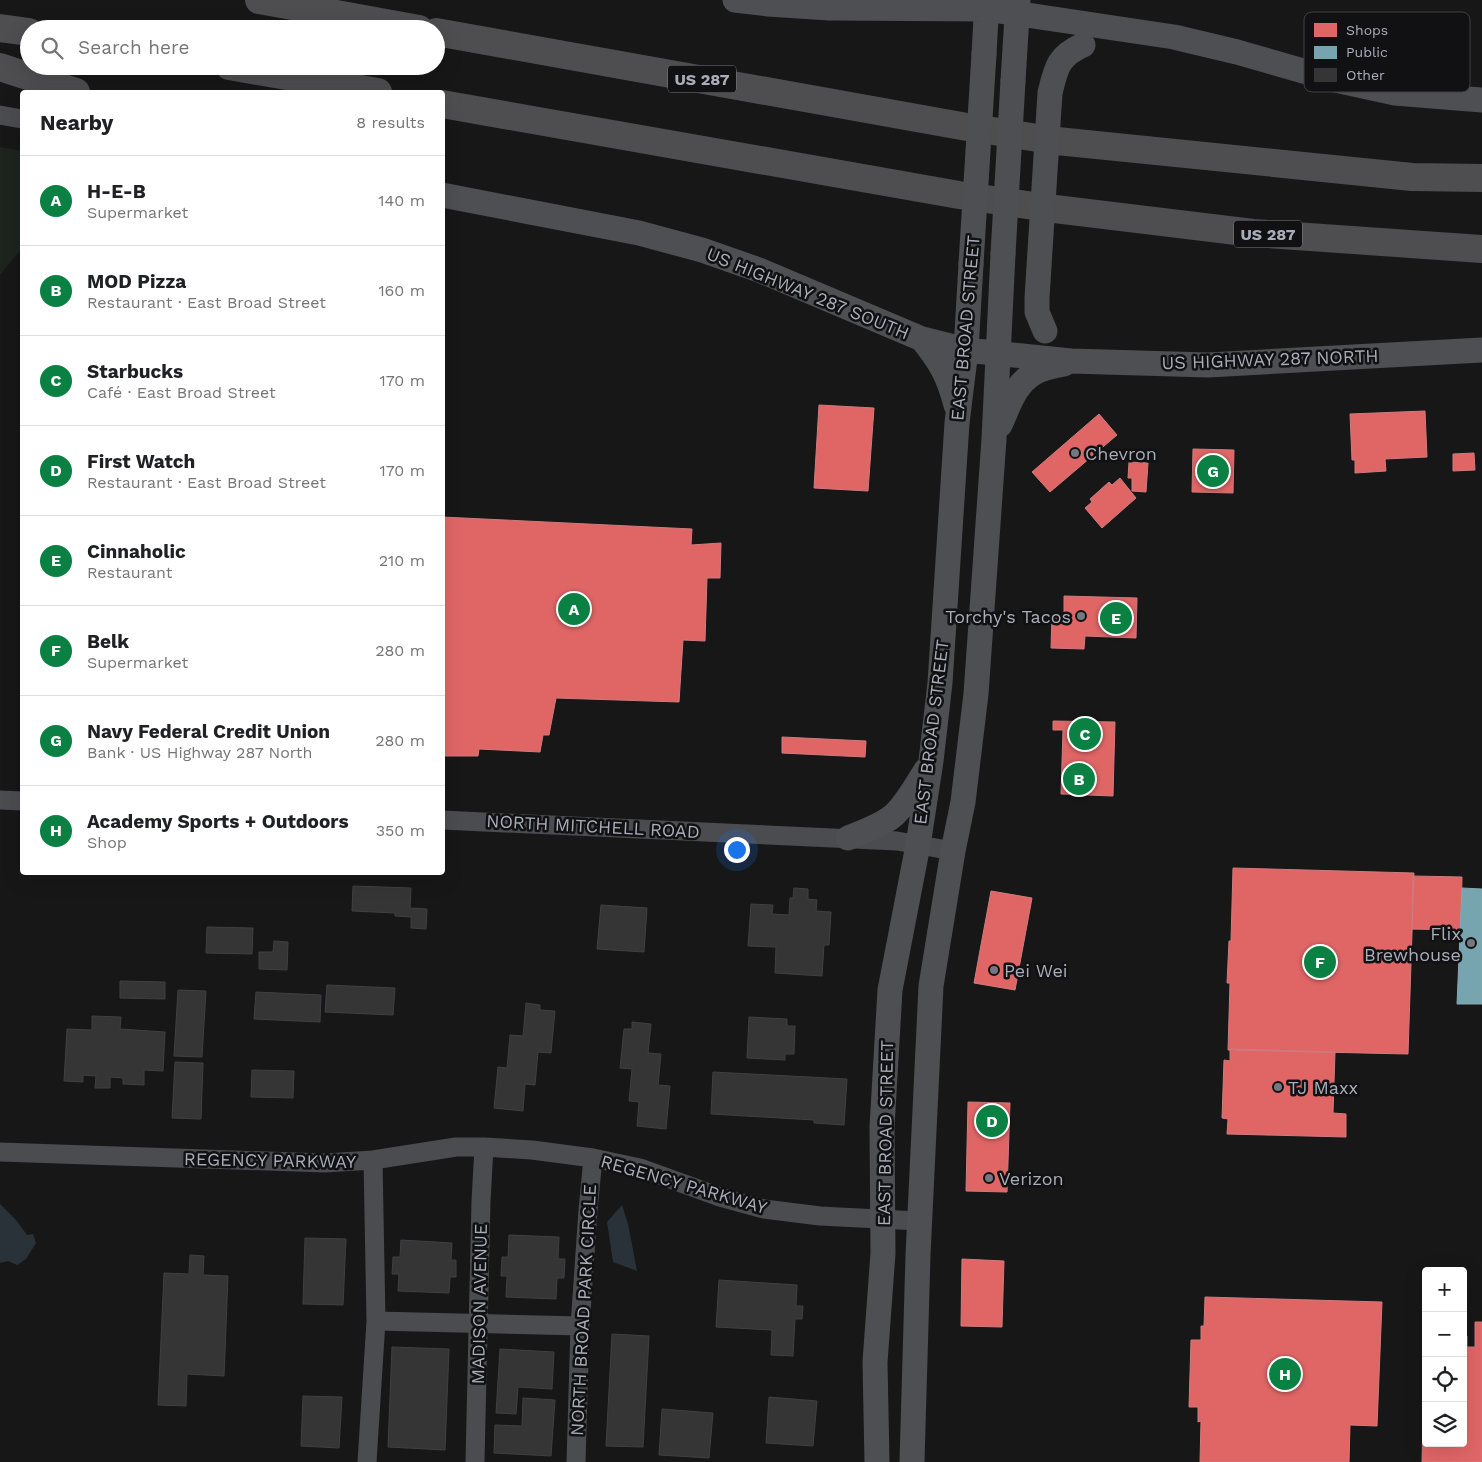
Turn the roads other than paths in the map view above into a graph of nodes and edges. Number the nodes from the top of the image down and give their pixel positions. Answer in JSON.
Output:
{"nodes":[{"id":1,"x":259,"y":0,"type":"edge"},
{"id":2,"x":735,"y":0,"type":"edge"},
{"id":3,"x":943,"y":4,"type":"edge"},
{"id":4,"x":987,"y":4,"type":"edge"},
{"id":5,"x":1018,"y":6,"type":"edge"},
{"id":6,"x":369,"y":20,"type":"edge"},
{"id":7,"x":0,"y":28,"type":"edge"},
{"id":8,"x":20,"y":31,"type":"edge"},
{"id":9,"x":1151,"y":33,"type":"junction"},
{"id":10,"x":445,"y":34,"type":"edge"},
{"id":11,"x":0,"y":67,"type":"edge"},
{"id":12,"x":1304,"y":71,"type":"edge"},
{"id":13,"x":20,"y":74,"type":"edge"},
{"id":14,"x":24,"y":75,"type":"edge"},
{"id":15,"x":281,"y":75,"type":"edge"},
{"id":16,"x":70,"y":90,"type":"edge"},
{"id":17,"x":367,"y":90,"type":"edge"},
{"id":18,"x":1390,"y":92,"type":"edge"},
{"id":19,"x":1482,"y":100,"type":"edge"},
{"id":20,"x":445,"y":105,"type":"edge"},
{"id":21,"x":0,"y":116,"type":"edge"},
{"id":22,"x":20,"y":119,"type":"edge"},
{"id":23,"x":1482,"y":178,"type":"edge"},
{"id":24,"x":445,"y":195,"type":"edge"},
{"id":25,"x":1482,"y":250,"type":"edge"},
{"id":26,"x":922,"y":339,"type":"junction"},
{"id":27,"x":966,"y":350,"type":"junction"},
{"id":28,"x":1482,"y":350,"type":"edge"},
{"id":29,"x":997,"y":352,"type":"junction"},
{"id":30,"x":1071,"y":361,"type":"junction"},
{"id":31,"x":958,"y":413,"type":"junction"},
{"id":32,"x":994,"y":439,"type":"junction"},
{"id":33,"x":932,"y":761,"type":"junction"},
{"id":34,"x":0,"y":800,"type":"edge"},
{"id":35,"x":20,"y":801,"type":"edge"},
{"id":36,"x":445,"y":820,"type":"edge"},
{"id":37,"x":848,"y":838,"type":"junction"},
{"id":38,"x":918,"y":845,"type":"junction"},
{"id":39,"x":953,"y":851,"type":"junction"},
{"id":40,"x":484,"y":1147,"type":"junction"},
{"id":41,"x":0,"y":1152,"type":"edge"},
{"id":42,"x":593,"y":1158,"type":"junction"},
{"id":43,"x":373,"y":1160,"type":"junction"},
{"id":44,"x":883,"y":1220,"type":"junction"},
{"id":45,"x":919,"y":1221,"type":"junction"},
{"id":46,"x":376,"y":1321,"type":"junction"},
{"id":47,"x":478,"y":1324,"type":"junction"},
{"id":48,"x":580,"y":1326,"type":"junction"},
{"id":49,"x":367,"y":1462,"type":"edge"},
{"id":50,"x":475,"y":1462,"type":"edge"},
{"id":51,"x":576,"y":1462,"type":"edge"},
{"id":52,"x":877,"y":1462,"type":"edge"},
{"id":53,"x":912,"y":1462,"type":"edge"}],
"edges":[{"from":1,"to":6,"type":"highway"},
{"from":2,"to":3,"type":"main road"},
{"from":3,"to":4,"type":"main road"},
{"from":4,"to":5,"type":"main road"},
{"from":4,"to":27,"type":"main road","name":"EAST BROAD STREET","bridge":true},
{"from":5,"to":9,"type":"main road"},
{"from":5,"to":29,"type":"main road","name":"EAST BROAD STREET","bridge":true},
{"from":7,"to":8,"type":"highway"},
{"from":9,"to":12,"type":"main road"},
{"from":9,"to":30,"type":"main road","bridge":true},
{"from":10,"to":23,"type":"highway","number":"US 287"},
{"from":11,"to":13,"type":"highway"},
{"from":14,"to":16,"type":"highway"},
{"from":15,"to":17,"type":"highway"},
{"from":18,"to":19,"type":"main road"},
{"from":20,"to":25,"type":"highway","number":"US 287"},
{"from":21,"to":22,"type":"street"},
{"from":24,"to":26,"type":"main road","name":"US HIGHWAY 287 SOUTH"},
{"from":26,"to":27,"type":"main road","name":"US HIGHWAY 287 SOUTH"},
{"from":26,"to":31,"type":"main road"},
{"from":27,"to":29,"type":"main road","name":"US HIGHWAY 287 SOUTH"},
{"from":27,"to":31,"type":"main road","name":"EAST BROAD STREET"},
{"from":28,"to":30,"type":"main road","name":"US HIGHWAY 287 NORTH"},
{"from":29,"to":30,"type":"main road","name":"US HIGHWAY 287 NORTH"},
{"from":29,"to":32,"type":"main road","name":"EAST BROAD STREET"},
{"from":30,"to":32,"type":"main road"},
{"from":31,"to":33,"type":"main road","name":"EAST BROAD STREET"},
{"from":32,"to":39,"type":"main road","name":"EAST BROAD STREET"},
{"from":33,"to":37,"type":"main road"},
{"from":33,"to":38,"type":"main road","name":"EAST BROAD STREET"},
{"from":34,"to":35,"type":"street"},
{"from":36,"to":37,"type":"street","name":"NORTH MITCHELL ROAD"},
{"from":37,"to":38,"type":"street","name":"NORTH MITCHELL ROAD"},
{"from":38,"to":39,"type":"street","name":"NORTH MITCHELL ROAD"},
{"from":38,"to":44,"type":"main road","name":"EAST BROAD STREET"},
{"from":39,"to":45,"type":"main road","name":"EAST BROAD STREET"},
{"from":40,"to":42,"type":"street","name":"REGENCY PARKWAY"},
{"from":40,"to":43,"type":"street","name":"REGENCY PARKWAY"},
{"from":40,"to":47,"type":"street","name":"MADISON AVENUE"},
{"from":41,"to":43,"type":"street","name":"REGENCY PARKWAY"},
{"from":42,"to":44,"type":"street","name":"REGENCY PARKWAY"},
{"from":42,"to":48,"type":"street","name":"NORTH BROAD PARK CIRCLE"},
{"from":43,"to":46,"type":"street"},
{"from":44,"to":45,"type":"street","name":"REGENCY PARKWAY"},
{"from":44,"to":52,"type":"main road","name":"EAST BROAD STREET"},
{"from":45,"to":53,"type":"main road","name":"EAST BROAD STREET"},
{"from":46,"to":47,"type":"street"},
{"from":46,"to":49,"type":"street"},
{"from":47,"to":48,"type":"street"},
{"from":47,"to":50,"type":"street","name":"MADISON AVENUE"},
{"from":48,"to":51,"type":"street","name":"NORTH BROAD PARK CIRCLE"}]}
